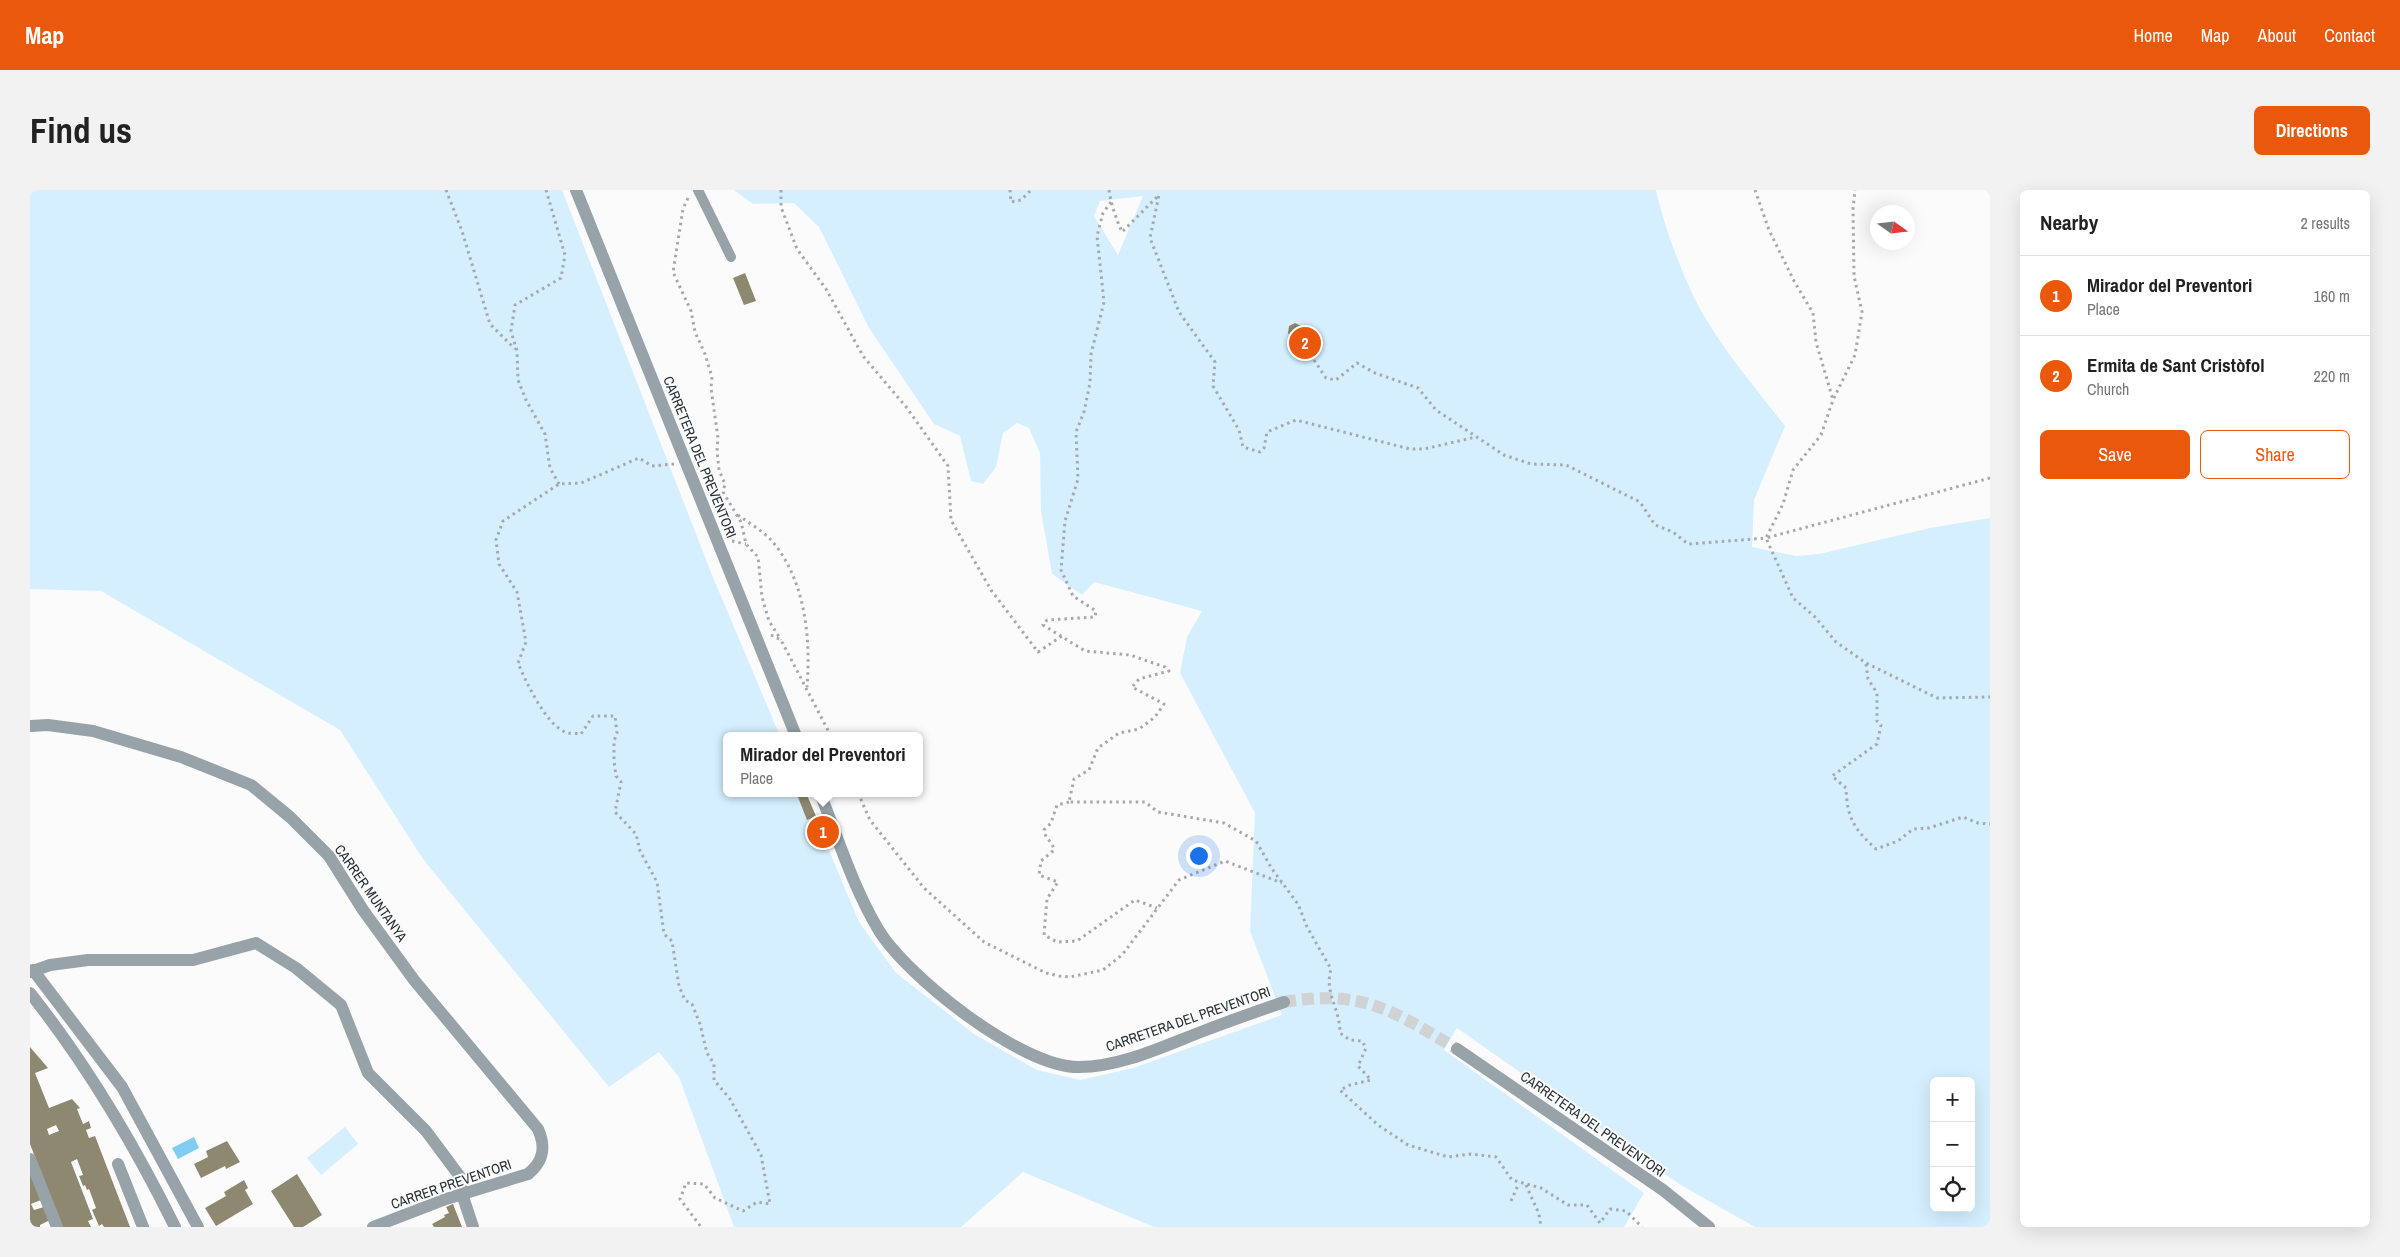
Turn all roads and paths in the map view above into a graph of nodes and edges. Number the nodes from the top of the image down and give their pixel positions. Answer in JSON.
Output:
{"nodes":[{"id":1,"x":446,"y":190,"type":"edge"},
{"id":2,"x":546,"y":190,"type":"edge"},
{"id":3,"x":576,"y":190,"type":"edge"},
{"id":4,"x":691,"y":190,"type":"edge"},
{"id":5,"x":698,"y":190,"type":"edge"},
{"id":6,"x":781,"y":190,"type":"edge"},
{"id":7,"x":1010,"y":190,"type":"edge"},
{"id":8,"x":1031,"y":190,"type":"edge"},
{"id":9,"x":1109,"y":190,"type":"edge"},
{"id":10,"x":1755,"y":190,"type":"edge"},
{"id":11,"x":1855,"y":190,"type":"edge"},
{"id":12,"x":1111,"y":202,"type":"junction"},
{"id":13,"x":731,"y":257,"type":"dead end"},
{"id":14,"x":517,"y":351,"type":"junction"},
{"id":15,"x":1314,"y":360,"type":"dead end"},
{"id":16,"x":1833,"y":400,"type":"junction"},
{"id":17,"x":1477,"y":437,"type":"junction"},
{"id":18,"x":684,"y":462,"type":"junction"},
{"id":19,"x":1990,"y":478,"type":"edge"},
{"id":20,"x":559,"y":484,"type":"junction"},
{"id":21,"x":736,"y":514,"type":"junction"},
{"id":22,"x":1766,"y":538,"type":"junction"},
{"id":23,"x":751,"y":623,"type":"junction"},
{"id":24,"x":1062,"y":636,"type":"junction"},
{"id":25,"x":781,"y":640,"type":"junction"},
{"id":26,"x":1866,"y":663,"type":"junction"},
{"id":27,"x":807,"y":687,"type":"junction"},
{"id":28,"x":1990,"y":697,"type":"edge"},
{"id":29,"x":30,"y":726,"type":"edge"},
{"id":30,"x":794,"y":732,"type":"edge"},
{"id":31,"x":829,"y":732,"type":"edge"},
{"id":32,"x":822,"y":797,"type":"edge"},
{"id":33,"x":860,"y":797,"type":"edge"},
{"id":34,"x":1069,"y":802,"type":"junction"},
{"id":35,"x":1990,"y":824,"type":"edge"},
{"id":36,"x":1283,"y":883,"type":"junction"},
{"id":37,"x":1157,"y":908,"type":"junction"},
{"id":38,"x":32,"y":971,"type":"edge"},
{"id":39,"x":30,"y":993,"type":"edge"},
{"id":40,"x":1284,"y":1002,"type":"tunnel mouth"},
{"id":41,"x":1456,"y":1049,"type":"tunnel mouth"},
{"id":42,"x":30,"y":1159,"type":"edge"},
{"id":43,"x":118,"y":1164,"type":"dead end"},
{"id":44,"x":537,"y":1167,"type":"joint"},
{"id":45,"x":1519,"y":1183,"type":"junction"},
{"id":46,"x":1526,"y":1185,"type":"junction"},
{"id":47,"x":462,"y":1194,"type":"junction"},
{"id":48,"x":1511,"y":1201,"type":"dead end"},
{"id":49,"x":56,"y":1227,"type":"edge"},
{"id":50,"x":143,"y":1227,"type":"edge"},
{"id":51,"x":175,"y":1227,"type":"edge"},
{"id":52,"x":198,"y":1227,"type":"edge"},
{"id":53,"x":373,"y":1227,"type":"edge"},
{"id":54,"x":473,"y":1227,"type":"edge"},
{"id":55,"x":701,"y":1227,"type":"edge"},
{"id":56,"x":1541,"y":1227,"type":"edge"},
{"id":57,"x":1642,"y":1227,"type":"edge"},
{"id":58,"x":1709,"y":1227,"type":"edge"}],
"edges":[{"from":1,"to":14,"type":"path"},
{"from":2,"to":14,"type":"path"},
{"from":3,"to":18,"type":"street","name":"CARRETERA DEL PREVENTORI"},
{"from":4,"to":21,"type":"path"},
{"from":5,"to":13,"type":"lane"},
{"from":6,"to":24,"type":"path"},
{"from":7,"to":8,"type":"path"},
{"from":9,"to":12,"type":"path"},
{"from":10,"to":16,"type":"path"},
{"from":11,"to":16,"type":"path"},
{"from":12,"to":17,"type":"path"},
{"from":12,"to":24,"type":"path"},
{"from":14,"to":20,"type":"path"},
{"from":15,"to":17,"type":"path"},
{"from":16,"to":22,"type":"path"},
{"from":17,"to":22,"type":"path"},
{"from":18,"to":20,"type":"path"},
{"from":18,"to":23,"type":"street","name":"CARRETERA DEL PREVENTORI"},
{"from":19,"to":22,"type":"path"},
{"from":20,"to":55,"type":"path"},
{"from":21,"to":25,"type":"path"},
{"from":21,"to":27,"type":"path"},
{"from":22,"to":26,"type":"path"},
{"from":23,"to":25,"type":"path"},
{"from":23,"to":30,"type":"street","name":"CARRETERA DEL PREVENTORI"},
{"from":24,"to":34,"type":"path"},
{"from":25,"to":27,"type":"path"},
{"from":26,"to":28,"type":"path"},
{"from":26,"to":35,"type":"path"},
{"from":27,"to":31,"type":"path"},
{"from":29,"to":44,"type":"street","name":"CARRER MUNTANYA"},
{"from":32,"to":40,"type":"street","name":"CARRETERA DEL PREVENTORI"},
{"from":33,"to":37,"type":"path"},
{"from":34,"to":36,"type":"path"},
{"from":34,"to":37,"type":"path"},
{"from":36,"to":37,"type":"path"},
{"from":36,"to":45,"type":"path"},
{"from":38,"to":47,"type":"street"},
{"from":38,"to":52,"type":"street"},
{"from":39,"to":51,"type":"street"},
{"from":41,"to":58,"type":"street","name":"CARRETERA DEL PREVENTORI"},
{"from":42,"to":49,"type":"street"},
{"from":43,"to":50,"type":"street"},
{"from":44,"to":47,"type":"street","name":"CARRER PREVENTORI"},
{"from":45,"to":46,"type":"path"},
{"from":45,"to":48,"type":"path"},
{"from":46,"to":56,"type":"path"},
{"from":46,"to":57,"type":"path"},
{"from":47,"to":53,"type":"street","name":"CARRER PREVENTORI"},
{"from":47,"to":54,"type":"street"}]}
